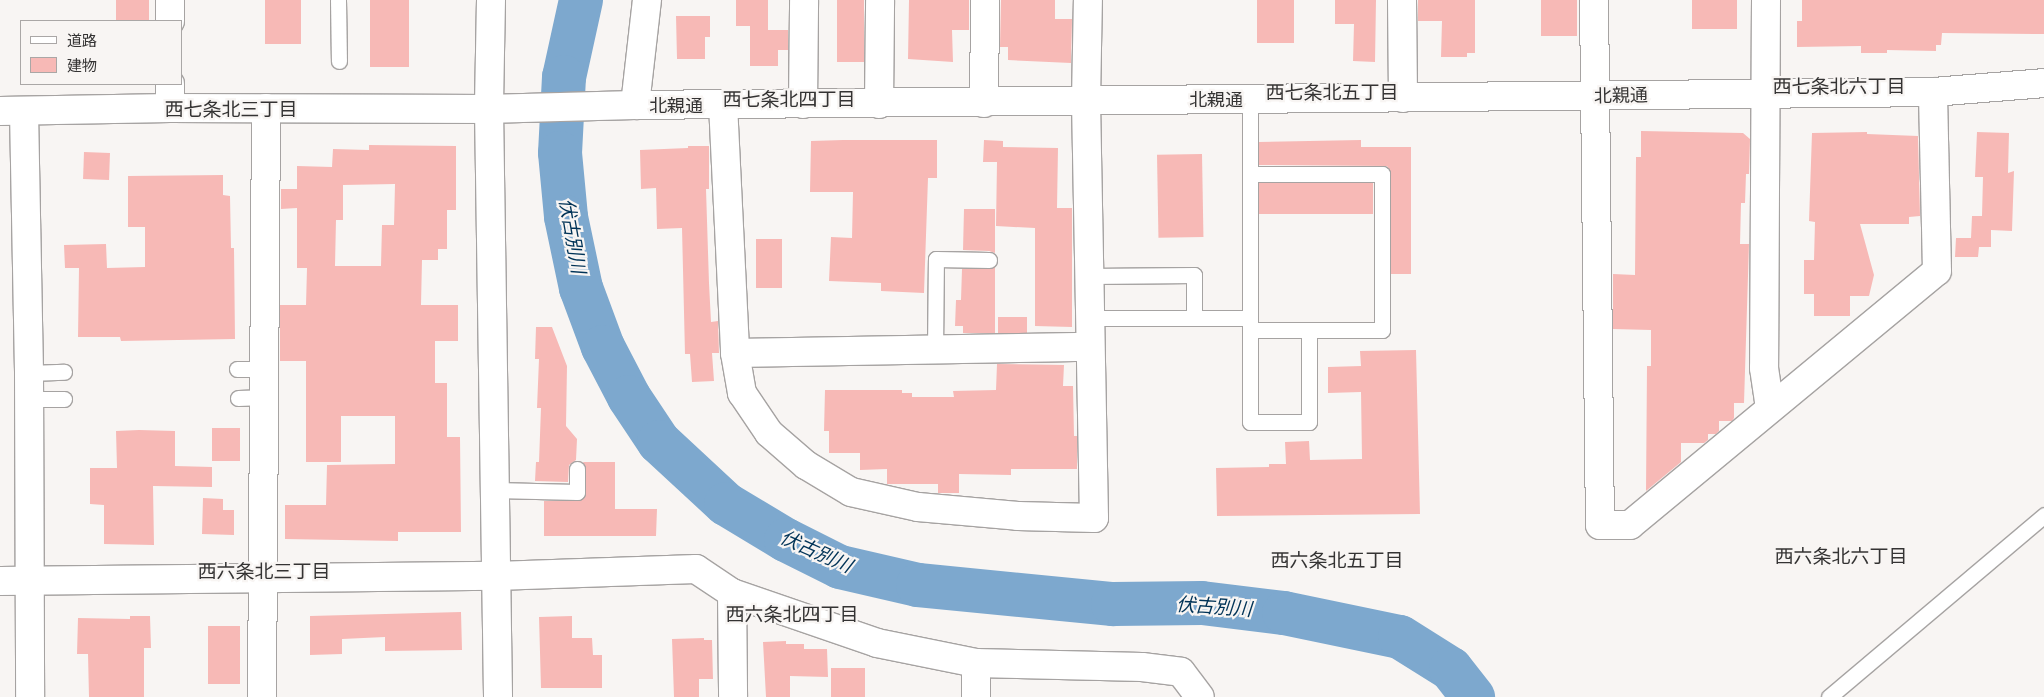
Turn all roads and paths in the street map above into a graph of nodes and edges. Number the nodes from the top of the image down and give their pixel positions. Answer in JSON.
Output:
{"nodes":[{"id":1,"x":170,"y":0,"type":"edge"},
{"id":2,"x":338,"y":0,"type":"edge"},
{"id":3,"x":491,"y":0,"type":"edge"},
{"id":4,"x":647,"y":0,"type":"edge"},
{"id":5,"x":804,"y":0,"type":"edge"},
{"id":6,"x":880,"y":0,"type":"edge"},
{"id":7,"x":986,"y":0,"type":"edge"},
{"id":8,"x":1088,"y":0,"type":"edge"},
{"id":9,"x":1402,"y":0,"type":"edge"},
{"id":10,"x":1594,"y":0,"type":"edge"},
{"id":11,"x":1766,"y":0,"type":"edge"},
{"id":12,"x":170,"y":20,"type":"edge"},
{"id":13,"x":339,"y":61,"type":"dead end"},
{"id":14,"x":2044,"y":83,"type":"edge"},
{"id":15,"x":1934,"y":92,"type":"junction"},
{"id":16,"x":1767,"y":94,"type":"junction"},
{"id":17,"x":1594,"y":95,"type":"junction"},
{"id":18,"x":170,"y":96,"type":"edge"},
{"id":19,"x":1403,"y":98,"type":"junction"},
{"id":20,"x":1250,"y":99,"type":"junction"},
{"id":21,"x":1086,"y":100,"type":"junction"},
{"id":22,"x":984,"y":103,"type":"junction"},
{"id":23,"x":723,"y":104,"type":"junction"},
{"id":24,"x":804,"y":104,"type":"junction"},
{"id":25,"x":879,"y":104,"type":"junction"},
{"id":26,"x":635,"y":105,"type":"junction"},
{"id":27,"x":266,"y":108,"type":"junction"},
{"id":28,"x":489,"y":109,"type":"junction"},
{"id":29,"x":12,"y":111,"type":"edge"},
{"id":30,"x":1250,"y":174,"type":"junction"},
{"id":31,"x":989,"y":260,"type":"dead end"},
{"id":32,"x":1089,"y":276,"type":"junction"},
{"id":33,"x":1090,"y":318,"type":"junction"},
{"id":34,"x":1194,"y":318,"type":"junction"},
{"id":35,"x":1250,"y":324,"type":"junction"},
{"id":36,"x":1309,"y":330,"type":"junction"},
{"id":37,"x":1090,"y":347,"type":"junction"},
{"id":38,"x":935,"y":350,"type":"junction"},
{"id":39,"x":736,"y":353,"type":"junction"},
{"id":40,"x":64,"y":372,"type":"dead end"},
{"id":41,"x":29,"y":386,"type":"junction"},
{"id":42,"x":64,"y":399,"type":"dead end"},
{"id":43,"x":1770,"y":408,"type":"junction"},
{"id":44,"x":577,"y":468,"type":"dead end"},
{"id":45,"x":495,"y":490,"type":"junction"},
{"id":46,"x":2044,"y":515,"type":"edge"},
{"id":47,"x":496,"y":576,"type":"junction"},
{"id":48,"x":261,"y":578,"type":"junction"},
{"id":49,"x":0,"y":581,"type":"edge"},
{"id":50,"x":30,"y":581,"type":"junction"},
{"id":51,"x":732,"y":593,"type":"junction"},
{"id":52,"x":976,"y":663,"type":"junction"},
{"id":53,"x":30,"y":697,"type":"edge"},
{"id":54,"x":262,"y":697,"type":"edge"},
{"id":55,"x":498,"y":697,"type":"edge"},
{"id":56,"x":733,"y":697,"type":"edge"},
{"id":57,"x":976,"y":697,"type":"edge"},
{"id":58,"x":1200,"y":697,"type":"edge"},
{"id":59,"x":1829,"y":697,"type":"edge"}],
"edges":[{"from":1,"to":12,"type":"street"},
{"from":2,"to":13,"type":"lane"},
{"from":3,"to":28,"type":"street"},
{"from":4,"to":26,"type":"street"},
{"from":5,"to":24,"type":"street"},
{"from":6,"to":25,"type":"street"},
{"from":7,"to":22,"type":"street"},
{"from":8,"to":21,"type":"street"},
{"from":9,"to":19,"type":"street"},
{"from":10,"to":17,"type":"street"},
{"from":11,"to":16,"type":"street"},
{"from":14,"to":15,"type":"street","name":"北親通"},
{"from":15,"to":16,"type":"street","name":"北親通"},
{"from":15,"to":43,"type":"street"},
{"from":16,"to":17,"type":"street","name":"北親通"},
{"from":16,"to":43,"type":"street"},
{"from":17,"to":19,"type":"street","name":"北親通"},
{"from":17,"to":43,"type":"street"},
{"from":18,"to":27,"type":"street","name":"北親通"},
{"from":18,"to":29,"type":"street","name":"北親通"},
{"from":19,"to":20,"type":"street","name":"北親通"},
{"from":20,"to":21,"type":"street","name":"北親通"},
{"from":20,"to":30,"type":"lane"},
{"from":21,"to":22,"type":"street","name":"北親通"},
{"from":21,"to":32,"type":"street"},
{"from":22,"to":25,"type":"street","name":"北親通"},
{"from":23,"to":24,"type":"street","name":"北親通"},
{"from":23,"to":26,"type":"street","name":"北親通"},
{"from":23,"to":39,"type":"street"},
{"from":24,"to":25,"type":"street","name":"北親通"},
{"from":26,"to":28,"type":"street","name":"北親通"},
{"from":27,"to":28,"type":"street","name":"北親通"},
{"from":27,"to":48,"type":"street"},
{"from":28,"to":45,"type":"street"},
{"from":29,"to":41,"type":"street"},
{"from":30,"to":35,"type":"lane"},
{"from":30,"to":36,"type":"lane"},
{"from":31,"to":38,"type":"lane"},
{"from":32,"to":33,"type":"street"},
{"from":32,"to":34,"type":"lane"},
{"from":33,"to":34,"type":"lane"},
{"from":33,"to":37,"type":"street"},
{"from":34,"to":35,"type":"lane"},
{"from":35,"to":36,"type":"lane"},
{"from":35,"to":36,"type":"lane"},
{"from":37,"to":38,"type":"street"},
{"from":37,"to":39,"type":"street"},
{"from":38,"to":39,"type":"street"},
{"from":40,"to":41,"type":"lane"},
{"from":41,"to":42,"type":"lane"},
{"from":41,"to":50,"type":"street"},
{"from":44,"to":45,"type":"lane"},
{"from":45,"to":47,"type":"street"},
{"from":46,"to":59,"type":"lane"},
{"from":47,"to":48,"type":"street"},
{"from":47,"to":51,"type":"street"},
{"from":47,"to":55,"type":"street"},
{"from":48,"to":50,"type":"street"},
{"from":48,"to":54,"type":"street"},
{"from":49,"to":50,"type":"street"},
{"from":50,"to":53,"type":"street"},
{"from":51,"to":52,"type":"street"},
{"from":51,"to":56,"type":"street"},
{"from":52,"to":57,"type":"street"},
{"from":52,"to":58,"type":"street"}]}
